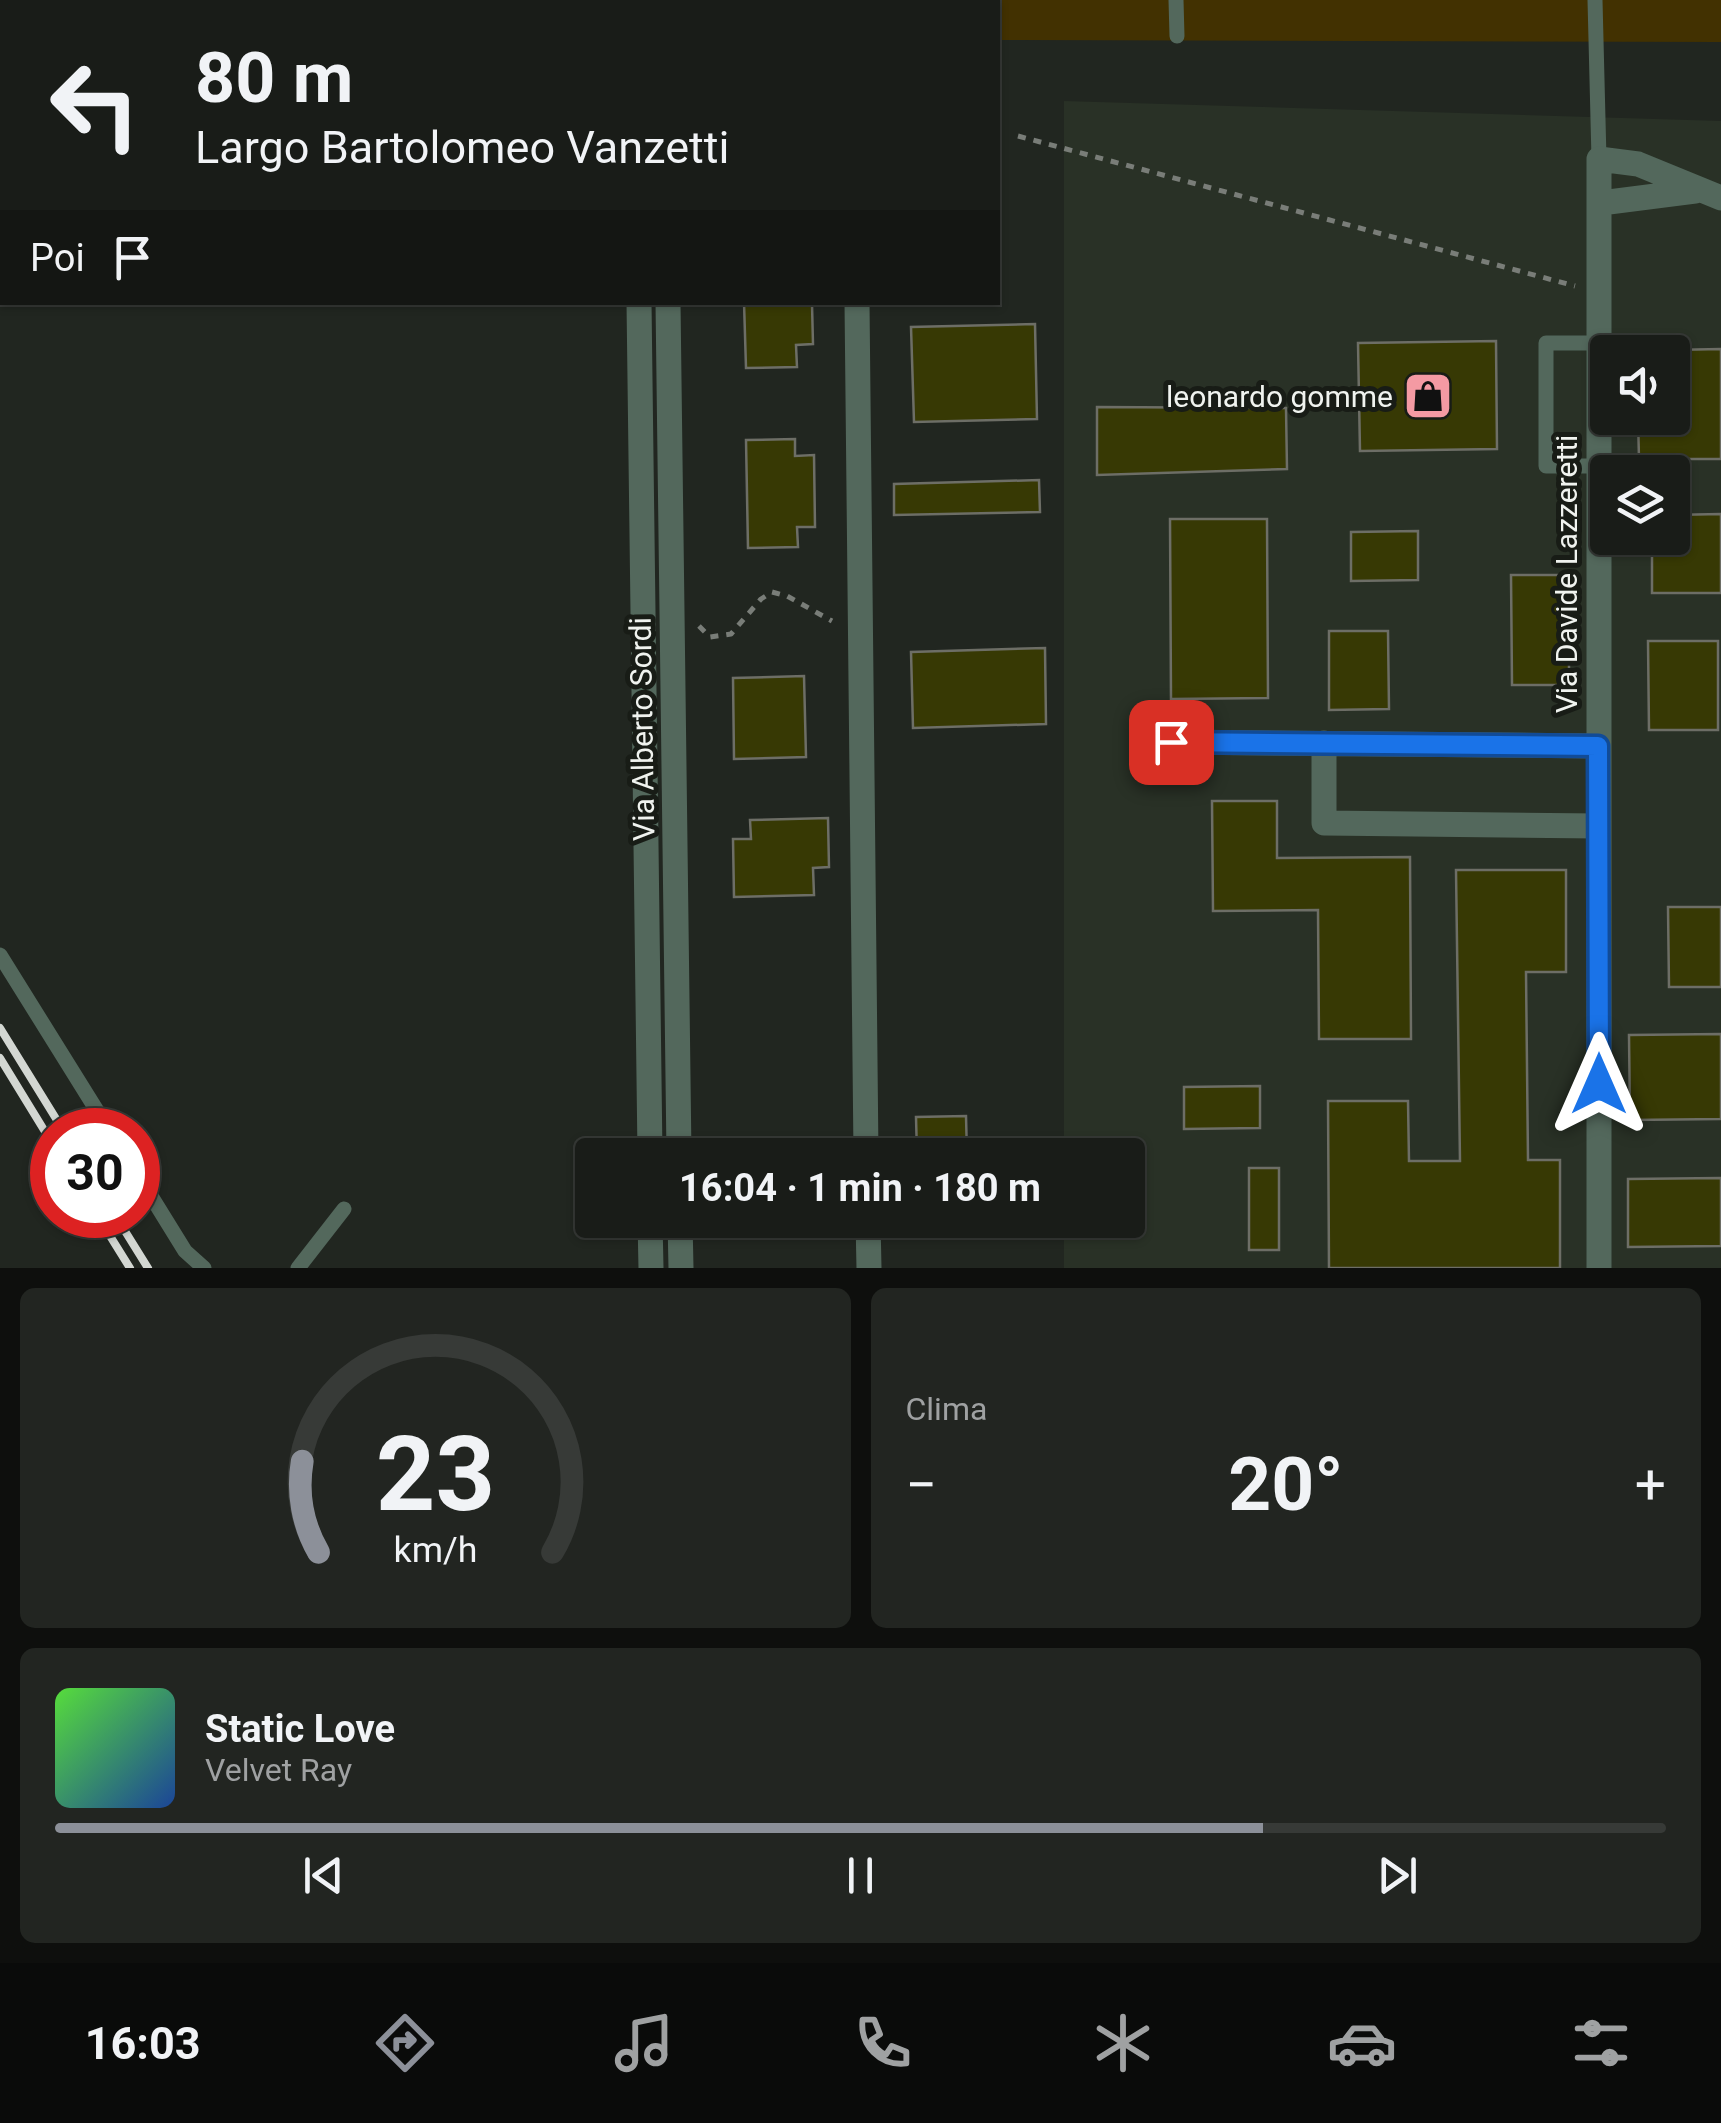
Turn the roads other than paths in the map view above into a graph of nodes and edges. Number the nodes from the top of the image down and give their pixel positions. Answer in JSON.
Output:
{"nodes":[{"id":1,"x":1176,"y":0,"type":"edge"},
{"id":2,"x":1595,"y":0,"type":"edge"},
{"id":3,"x":1177,"y":36,"type":"dead end"},
{"id":4,"x":1599,"y":159,"type":"junction"},
{"id":5,"x":1709,"y":195,"type":"edge"},
{"id":6,"x":1601,"y":203,"type":"junction"},
{"id":7,"x":639,"y":305,"type":"edge"},
{"id":8,"x":668,"y":305,"type":"edge"},
{"id":9,"x":857,"y":305,"type":"edge"},
{"id":10,"x":1598,"y":335,"type":"edge"},
{"id":11,"x":1590,"y":343,"type":"edge"},
{"id":12,"x":1590,"y":466,"type":"edge"},
{"id":13,"x":1598,"y":555,"type":"edge"},
{"id":14,"x":1171,"y":742,"type":"dead end"},
{"id":15,"x":1324,"y":743,"type":"junction"},
{"id":16,"x":1598,"y":746,"type":"junction"},
{"id":17,"x":1598,"y":826,"type":"junction"},
{"id":18,"x":0,"y":955,"type":"edge"},
{"id":19,"x":95,"y":1108,"type":"edge"},
{"id":20,"x":650,"y":1138,"type":"edge"},
{"id":21,"x":680,"y":1138,"type":"edge"},
{"id":22,"x":866,"y":1138,"type":"edge"},
{"id":23,"x":344,"y":1209,"type":"dead end"},
{"id":24,"x":160,"y":1211,"type":"edge"},
{"id":25,"x":650,"y":1238,"type":"edge"},
{"id":26,"x":680,"y":1238,"type":"edge"},
{"id":27,"x":868,"y":1238,"type":"edge"},
{"id":28,"x":204,"y":1268,"type":"edge"},
{"id":29,"x":298,"y":1268,"type":"edge"},
{"id":30,"x":651,"y":1268,"type":"edge"},
{"id":31,"x":681,"y":1268,"type":"edge"},
{"id":32,"x":869,"y":1268,"type":"edge"},
{"id":33,"x":1599,"y":1268,"type":"edge"}],
"edges":[{"from":1,"to":3,"type":"lane"},
{"from":2,"to":4,"type":"lane","name":"Via Davide Lazzeretti"},
{"from":4,"to":5,"type":"street"},
{"from":4,"to":6,"type":"street","name":"Via Davide Lazzeretti"},
{"from":5,"to":6,"type":"street"},
{"from":6,"to":10,"type":"street","name":"Via Davide Lazzeretti"},
{"from":7,"to":20,"type":"street","name":"Via Alberto Sordi"},
{"from":8,"to":21,"type":"street","name":"Via Alberto Sordi"},
{"from":9,"to":22,"type":"street"},
{"from":11,"to":12,"type":"lane"},
{"from":13,"to":16,"type":"street","name":"Via Davide Lazzeretti"},
{"from":14,"to":15,"type":"street"},
{"from":15,"to":16,"type":"street"},
{"from":15,"to":17,"type":"street"},
{"from":16,"to":17,"type":"street","name":"Via Davide Lazzeretti"},
{"from":17,"to":33,"type":"street","name":"Via Davide Lazzeretti"},
{"from":18,"to":19,"type":"lane"},
{"from":23,"to":29,"type":"lane"},
{"from":24,"to":28,"type":"lane"},
{"from":25,"to":30,"type":"street"},
{"from":26,"to":31,"type":"street"},
{"from":27,"to":32,"type":"street"}]}
